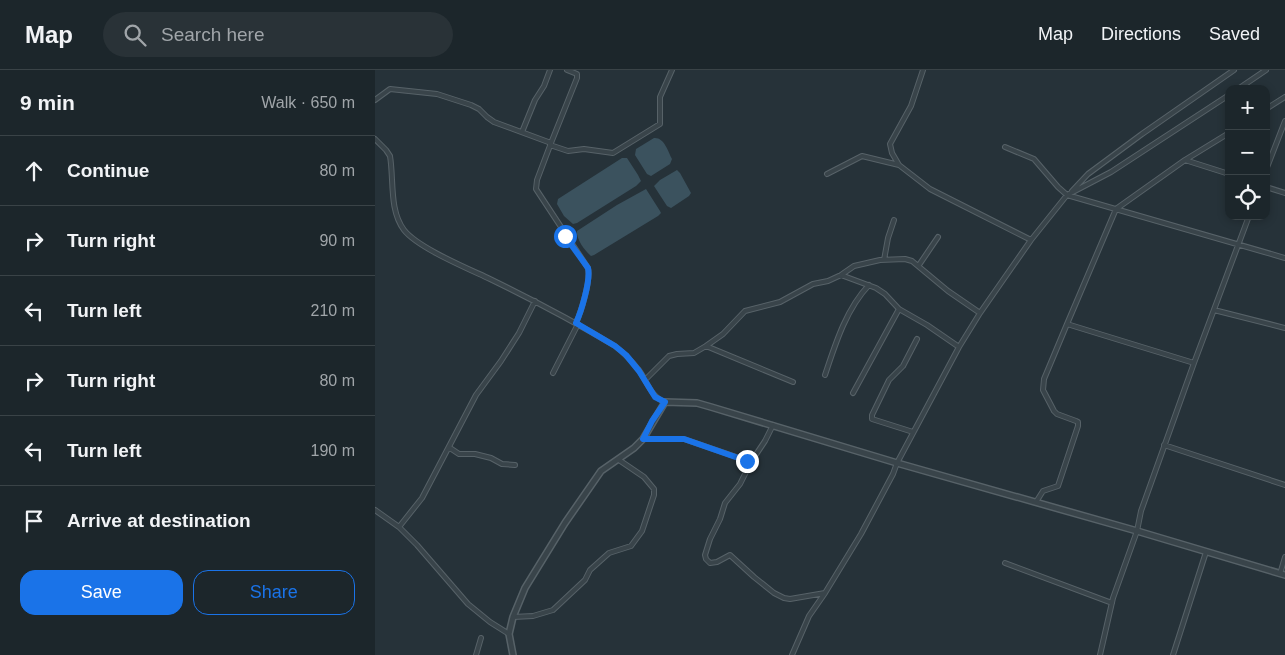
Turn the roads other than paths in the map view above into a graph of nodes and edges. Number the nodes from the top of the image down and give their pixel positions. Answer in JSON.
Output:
{"nodes":[{"id":1,"x":550,"y":70,"type":"edge"},
{"id":2,"x":567,"y":70,"type":"edge"},
{"id":3,"x":581,"y":70,"type":"edge"},
{"id":4,"x":672,"y":70,"type":"edge"},
{"id":5,"x":923,"y":70,"type":"edge"},
{"id":6,"x":1234,"y":70,"type":"edge"},
{"id":7,"x":1266,"y":70,"type":"edge"},
{"id":8,"x":577,"y":76,"type":"junction"},
{"id":9,"x":1244,"y":85,"type":"edge"},
{"id":10,"x":1285,"y":97,"type":"edge"},
{"id":11,"x":1225,"y":98,"type":"edge"},
{"id":12,"x":375,"y":100,"type":"edge"},
{"id":13,"x":1270,"y":106,"type":"edge"},
{"id":14,"x":1285,"y":121,"type":"edge"},
{"id":15,"x":521,"y":132,"type":"junction"},
{"id":16,"x":1225,"y":135,"type":"edge"},
{"id":17,"x":375,"y":139,"type":"edge"},
{"id":18,"x":550,"y":144,"type":"junction"},
{"id":19,"x":1005,"y":147,"type":"dead end"},
{"id":20,"x":1185,"y":160,"type":"junction"},
{"id":21,"x":1270,"y":160,"type":"edge"},
{"id":22,"x":899,"y":165,"type":"junction"},
{"id":23,"x":1225,"y":173,"type":"edge"},
{"id":24,"x":827,"y":174,"type":"dead end"},
{"id":25,"x":1270,"y":188,"type":"edge"},
{"id":26,"x":1285,"y":192,"type":"edge"},
{"id":27,"x":1069,"y":194,"type":"junction"},
{"id":28,"x":1116,"y":209,"type":"junction"},
{"id":29,"x":894,"y":220,"type":"dead end"},
{"id":30,"x":1247,"y":220,"type":"edge"},
{"id":31,"x":938,"y":237,"type":"dead end"},
{"id":32,"x":1031,"y":240,"type":"junction"},
{"id":33,"x":1238,"y":245,"type":"junction"},
{"id":34,"x":1285,"y":258,"type":"edge"},
{"id":35,"x":884,"y":260,"type":"junction"},
{"id":36,"x":919,"y":265,"type":"junction"},
{"id":37,"x":841,"y":275,"type":"junction"},
{"id":38,"x":869,"y":285,"type":"junction"},
{"id":39,"x":535,"y":301,"type":"junction"},
{"id":40,"x":899,"y":309,"type":"junction"},
{"id":41,"x":1214,"y":310,"type":"junction"},
{"id":42,"x":980,"y":313,"type":"junction"},
{"id":43,"x":577,"y":324,"type":"junction"},
{"id":44,"x":1067,"y":324,"type":"junction"},
{"id":45,"x":1285,"y":328,"type":"edge"},
{"id":46,"x":917,"y":339,"type":"dead end"},
{"id":47,"x":706,"y":346,"type":"junction"},
{"id":48,"x":959,"y":347,"type":"junction"},
{"id":49,"x":1194,"y":363,"type":"junction"},
{"id":50,"x":553,"y":373,"type":"dead end"},
{"id":51,"x":825,"y":375,"type":"dead end"},
{"id":52,"x":645,"y":380,"type":"junction"},
{"id":53,"x":793,"y":382,"type":"dead end"},
{"id":54,"x":853,"y":393,"type":"dead end"},
{"id":55,"x":665,"y":402,"type":"junction"},
{"id":56,"x":773,"y":426,"type":"junction"},
{"id":57,"x":913,"y":432,"type":"junction"},
{"id":58,"x":643,"y":439,"type":"junction"},
{"id":59,"x":1164,"y":446,"type":"junction"},
{"id":60,"x":450,"y":448,"type":"junction"},
{"id":61,"x":619,"y":460,"type":"junction"},
{"id":62,"x":751,"y":462,"type":"junction"},
{"id":63,"x":897,"y":463,"type":"junction"},
{"id":64,"x":515,"y":465,"type":"dead end"},
{"id":65,"x":1285,"y":485,"type":"edge"},
{"id":66,"x":1036,"y":502,"type":"junction"},
{"id":67,"x":375,"y":510,"type":"edge"},
{"id":68,"x":399,"y":528,"type":"junction"},
{"id":69,"x":1137,"y":531,"type":"junction"},
{"id":70,"x":1206,"y":552,"type":"junction"},
{"id":71,"x":1285,"y":557,"type":"edge"},
{"id":72,"x":1005,"y":563,"type":"dead end"},
{"id":73,"x":1283,"y":575,"type":"edge"},
{"id":74,"x":825,"y":593,"type":"junction"},
{"id":75,"x":1112,"y":603,"type":"junction"},
{"id":76,"x":513,"y":617,"type":"junction"},
{"id":77,"x":509,"y":634,"type":"junction"},
{"id":78,"x":481,"y":638,"type":"dead end"},
{"id":79,"x":476,"y":655,"type":"edge"},
{"id":80,"x":513,"y":655,"type":"edge"},
{"id":81,"x":792,"y":655,"type":"edge"},
{"id":82,"x":1099,"y":655,"type":"edge"},
{"id":83,"x":1173,"y":655,"type":"edge"}],
"edges":[{"from":1,"to":15,"type":"street"},
{"from":2,"to":8,"type":"street"},
{"from":3,"to":8,"type":"street"},
{"from":4,"to":18,"type":"street"},
{"from":5,"to":22,"type":"street"},
{"from":6,"to":27,"type":"street"},
{"from":7,"to":9,"type":"street"},
{"from":8,"to":18,"type":"street"},
{"from":10,"to":13,"type":"street"},
{"from":11,"to":27,"type":"street"},
{"from":12,"to":15,"type":"street"},
{"from":14,"to":21,"type":"street"},
{"from":15,"to":18,"type":"street"},
{"from":16,"to":20,"type":"street"},
{"from":17,"to":39,"type":"street"},
{"from":18,"to":43,"type":"street"},
{"from":19,"to":27,"type":"street"},
{"from":20,"to":23,"type":"street"},
{"from":20,"to":28,"type":"street"},
{"from":22,"to":24,"type":"street"},
{"from":22,"to":32,"type":"street"},
{"from":25,"to":26,"type":"street"},
{"from":27,"to":28,"type":"street"},
{"from":27,"to":32,"type":"street"},
{"from":28,"to":33,"type":"street"},
{"from":28,"to":44,"type":"street"},
{"from":29,"to":35,"type":"street"},
{"from":30,"to":33,"type":"street"},
{"from":31,"to":36,"type":"street"},
{"from":32,"to":42,"type":"street"},
{"from":33,"to":34,"type":"street"},
{"from":33,"to":41,"type":"street"},
{"from":35,"to":36,"type":"street"},
{"from":35,"to":37,"type":"street"},
{"from":36,"to":42,"type":"street"},
{"from":37,"to":38,"type":"street"},
{"from":37,"to":47,"type":"street"},
{"from":38,"to":40,"type":"street"},
{"from":38,"to":51,"type":"street"},
{"from":39,"to":43,"type":"street"},
{"from":39,"to":60,"type":"street"},
{"from":40,"to":48,"type":"street"},
{"from":40,"to":54,"type":"street"},
{"from":41,"to":45,"type":"street"},
{"from":41,"to":49,"type":"street"},
{"from":42,"to":48,"type":"street"},
{"from":43,"to":50,"type":"street"},
{"from":43,"to":52,"type":"street"},
{"from":44,"to":49,"type":"street"},
{"from":44,"to":66,"type":"street"},
{"from":46,"to":57,"type":"street"},
{"from":47,"to":52,"type":"street"},
{"from":47,"to":53,"type":"street"},
{"from":48,"to":57,"type":"street"},
{"from":49,"to":59,"type":"street"},
{"from":52,"to":55,"type":"street"},
{"from":55,"to":56,"type":"street"},
{"from":55,"to":58,"type":"street"},
{"from":56,"to":62,"type":"street"},
{"from":56,"to":63,"type":"street"},
{"from":57,"to":63,"type":"street"},
{"from":58,"to":61,"type":"street"},
{"from":58,"to":62,"type":"street"},
{"from":59,"to":65,"type":"street"},
{"from":59,"to":69,"type":"street"},
{"from":60,"to":64,"type":"street"},
{"from":60,"to":68,"type":"street"},
{"from":61,"to":76,"type":"street"},
{"from":61,"to":76,"type":"street"},
{"from":62,"to":74,"type":"street"},
{"from":63,"to":66,"type":"street"},
{"from":63,"to":74,"type":"street"},
{"from":66,"to":69,"type":"street"},
{"from":67,"to":68,"type":"street"},
{"from":68,"to":77,"type":"street"},
{"from":69,"to":70,"type":"street"},
{"from":69,"to":75,"type":"street"},
{"from":70,"to":73,"type":"street"},
{"from":70,"to":83,"type":"street"},
{"from":71,"to":73,"type":"street"},
{"from":72,"to":75,"type":"street"},
{"from":74,"to":81,"type":"street"},
{"from":75,"to":82,"type":"street"},
{"from":76,"to":77,"type":"street"},
{"from":77,"to":80,"type":"street"},
{"from":78,"to":79,"type":"street"}]}
